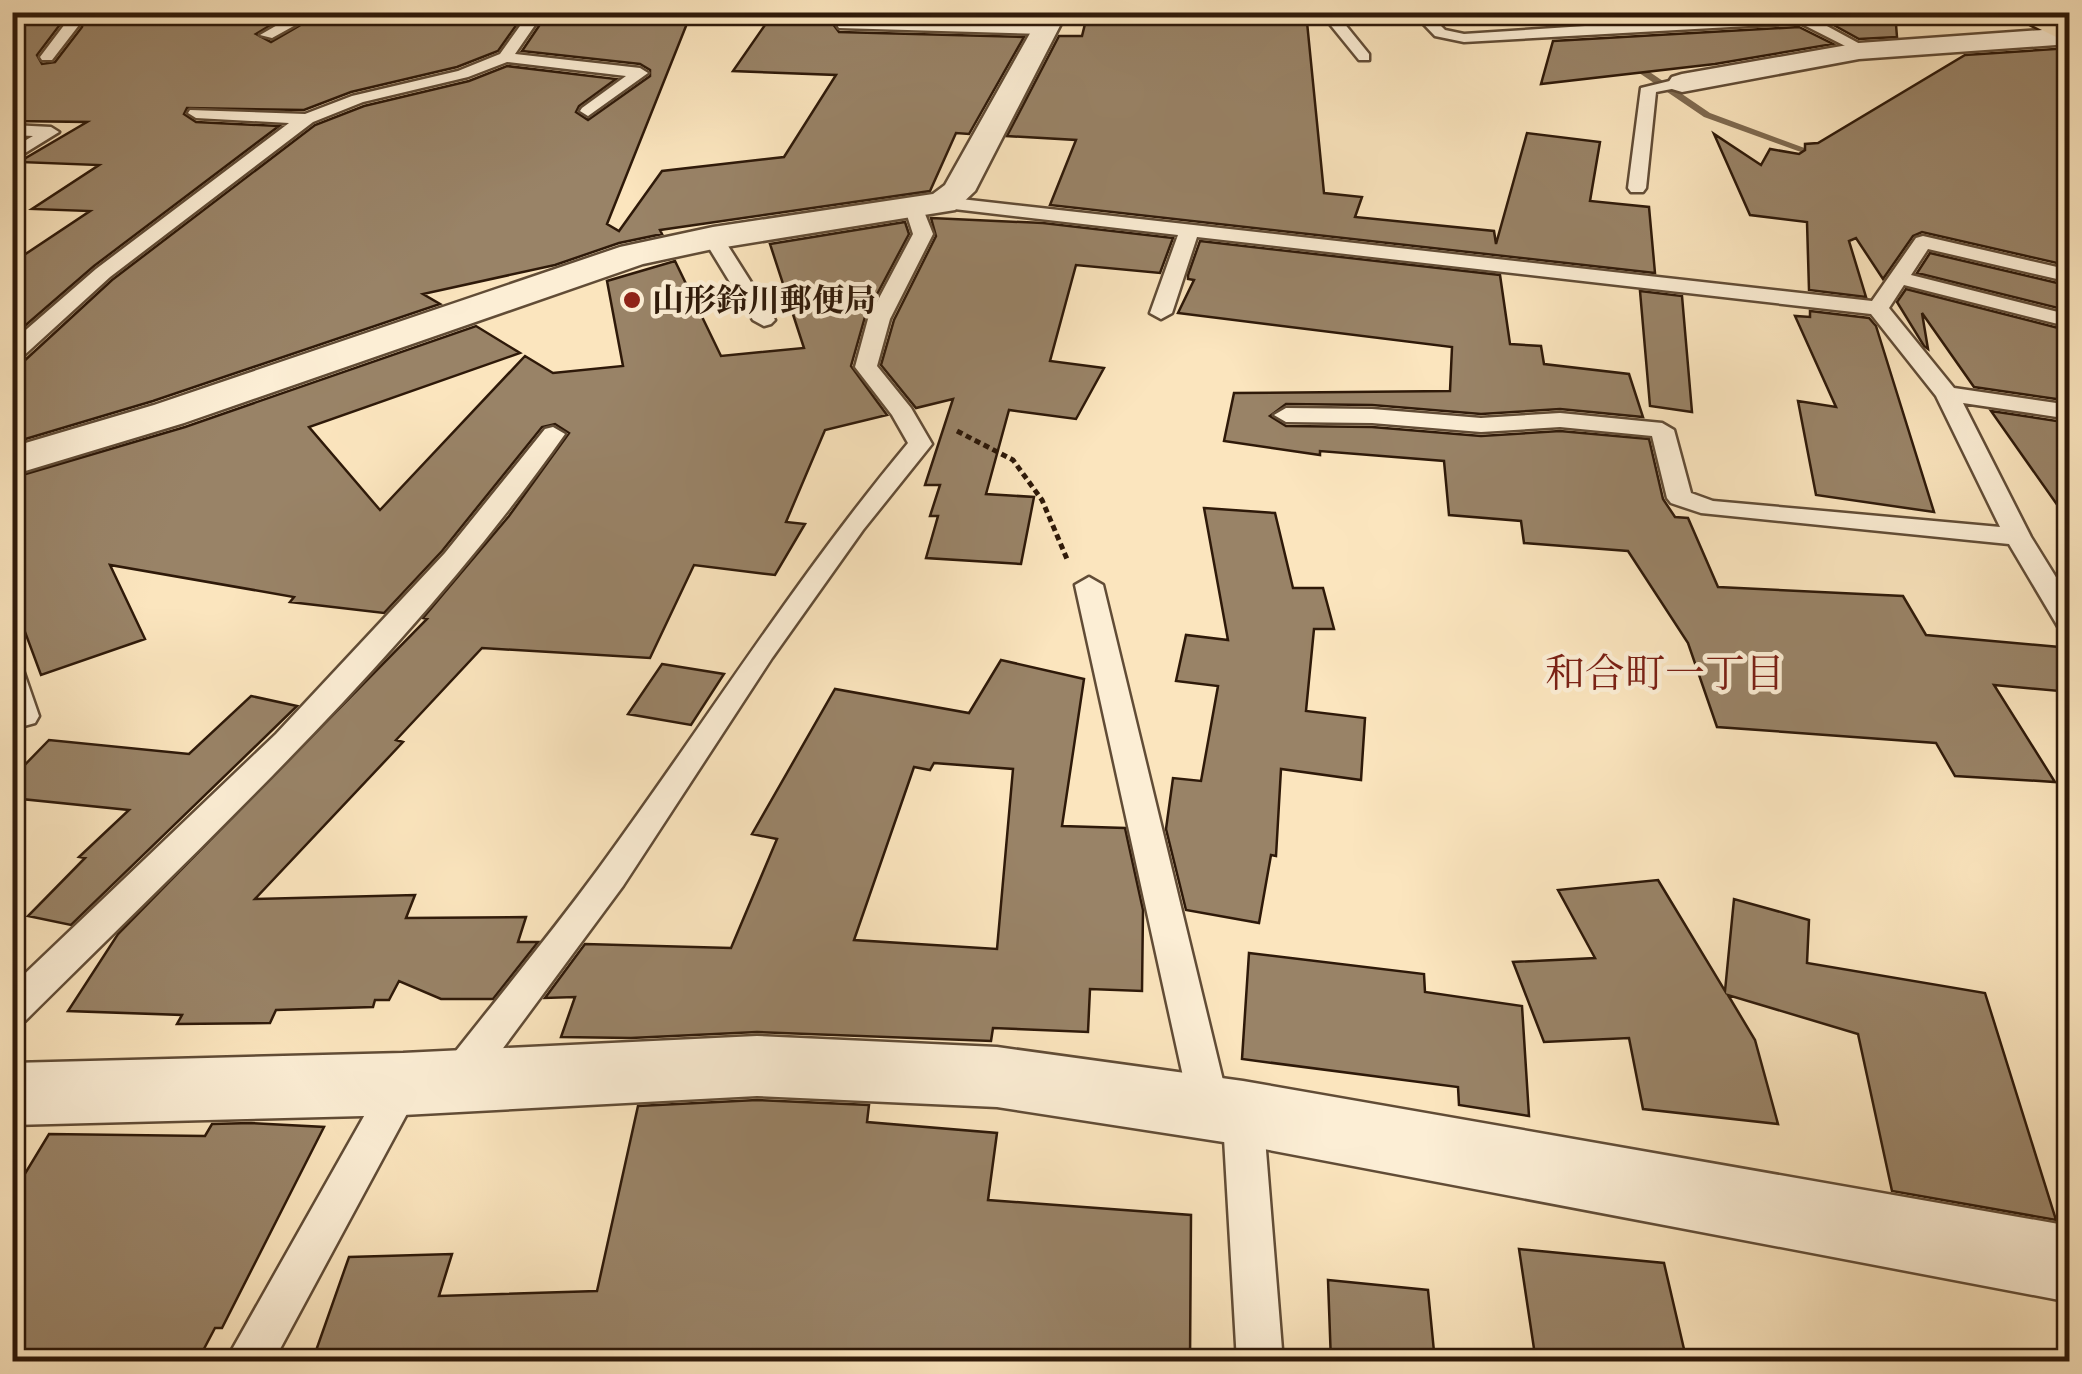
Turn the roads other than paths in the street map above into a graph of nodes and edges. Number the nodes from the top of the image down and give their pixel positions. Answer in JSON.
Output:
{"nodes":[{"id":1,"x":75,"y":12,"type":"edge"},
{"id":2,"x":312,"y":12,"type":"edge"},
{"id":3,"x":538,"y":12,"type":"edge"},
{"id":4,"x":1327,"y":12,"type":"edge"},
{"id":5,"x":1420,"y":12,"type":"edge"},
{"id":6,"x":2018,"y":12,"type":"edge"},
{"id":7,"x":2056,"y":12,"type":"edge"},
{"id":8,"x":1795,"y":16,"type":"edge"},
{"id":9,"x":2070,"y":19,"type":"edge"},
{"id":10,"x":1050,"y":21,"type":"edge"},
{"id":11,"x":844,"y":25,"type":"dead end"},
{"id":12,"x":267,"y":35,"type":"dead end"},
{"id":13,"x":2070,"y":36,"type":"edge"},
{"id":14,"x":1866,"y":51,"type":"junction"},
{"id":15,"x":47,"y":57,"type":"dead end"},
{"id":16,"x":1364,"y":57,"type":"dead end"},
{"id":17,"x":505,"y":58,"type":"junction"},
{"id":18,"x":1682,"y":83,"type":"joint"},
{"id":19,"x":588,"y":111,"type":"dead end"},
{"id":20,"x":196,"y":113,"type":"dead end"},
{"id":21,"x":307,"y":119,"type":"junction"},
{"id":22,"x":12,"y":130,"type":"edge"},
{"id":23,"x":12,"y":156,"type":"edge"},
{"id":24,"x":1637,"y":188,"type":"dead end"},
{"id":25,"x":929,"y":206,"type":"junction"},
{"id":26,"x":1190,"y":232,"type":"junction"},
{"id":27,"x":713,"y":238,"type":"junction"},
{"id":28,"x":2070,"y":276,"type":"edge"},
{"id":29,"x":1898,"y":278,"type":"junction"},
{"id":30,"x":1878,"y":308,"type":"junction"},
{"id":31,"x":1161,"y":313,"type":"dead end"},
{"id":32,"x":764,"y":320,"type":"dead end"},
{"id":33,"x":2070,"y":321,"type":"edge"},
{"id":34,"x":12,"y":354,"type":"edge"},
{"id":35,"x":1947,"y":394,"type":"junction"},
{"id":36,"x":2070,"y":412,"type":"edge"},
{"id":37,"x":1286,"y":415,"type":"dead end"},
{"id":38,"x":553,"y":434,"type":"dead end"},
{"id":39,"x":12,"y":462,"type":"edge"},
{"id":40,"x":2018,"y":537,"type":"junction"},
{"id":41,"x":1089,"y":585,"type":"road end"},
{"id":42,"x":2070,"y":624,"type":"edge"},
{"id":43,"x":12,"y":674,"type":"edge"},
{"id":44,"x":24,"y":716,"type":"dead end"},
{"id":45,"x":12,"y":1010,"type":"edge"},
{"id":46,"x":430,"y":1081,"type":"junction"},
{"id":47,"x":12,"y":1094,"type":"edge"},
{"id":48,"x":1227,"y":1111,"type":"junction"},
{"id":49,"x":2070,"y":1264,"type":"edge"},
{"id":50,"x":248,"y":1362,"type":"edge"},
{"id":51,"x":1260,"y":1362,"type":"edge"}],
"edges":[{"from":1,"to":15,"type":"lane"},
{"from":2,"to":12,"type":"lane"},
{"from":3,"to":17,"type":"lane"},
{"from":4,"to":16,"type":"lane"},
{"from":5,"to":8,"type":"lane"},
{"from":6,"to":13,"type":"highway"},
{"from":7,"to":9,"type":"highway"},
{"from":8,"to":14,"type":"lane"},
{"from":10,"to":11,"type":"lane"},
{"from":10,"to":25,"type":"street"},
{"from":13,"to":14,"type":"street"},
{"from":14,"to":18,"type":"street"},
{"from":17,"to":19,"type":"lane"},
{"from":17,"to":21,"type":"lane"},
{"from":18,"to":24,"type":"lane"},
{"from":20,"to":21,"type":"lane"},
{"from":21,"to":34,"type":"lane"},
{"from":22,"to":23,"type":"lane"},
{"from":25,"to":26,"type":"lane"},
{"from":25,"to":27,"type":"street"},
{"from":25,"to":46,"type":"lane"},
{"from":26,"to":30,"type":"lane"},
{"from":26,"to":31,"type":"lane"},
{"from":27,"to":32,"type":"lane"},
{"from":27,"to":39,"type":"street"},
{"from":28,"to":29,"type":"lane"},
{"from":29,"to":30,"type":"lane"},
{"from":29,"to":33,"type":"lane"},
{"from":30,"to":35,"type":"lane"},
{"from":35,"to":36,"type":"lane"},
{"from":35,"to":40,"type":"lane"},
{"from":37,"to":40,"type":"lane"},
{"from":38,"to":45,"type":"lane"},
{"from":40,"to":42,"type":"lane"},
{"from":41,"to":48,"type":"lane"},
{"from":43,"to":44,"type":"lane"},
{"from":46,"to":47,"type":"street"},
{"from":46,"to":48,"type":"street"},
{"from":46,"to":50,"type":"lane"},
{"from":48,"to":49,"type":"street"},
{"from":48,"to":51,"type":"lane"}]}
